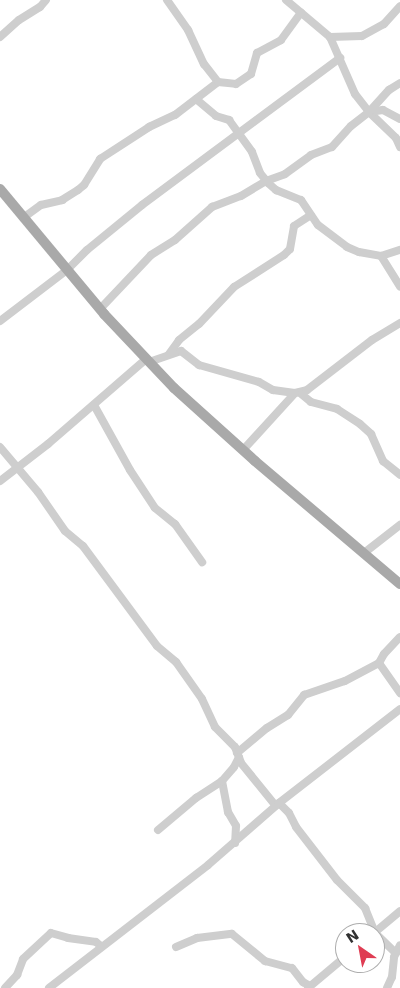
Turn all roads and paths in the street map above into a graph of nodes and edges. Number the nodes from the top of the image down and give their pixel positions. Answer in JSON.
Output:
{"nodes":[{"id":1,"x":46,"y":0,"type":"edge"},
{"id":2,"x":167,"y":0,"type":"edge"},
{"id":3,"x":286,"y":0,"type":"edge"},
{"id":4,"x":400,"y":6,"type":"edge"},
{"id":5,"x":301,"y":12,"type":"junction"},
{"id":6,"x":0,"y":37,"type":"edge"},
{"id":7,"x":330,"y":37,"type":"junction"},
{"id":8,"x":340,"y":58,"type":"junction"},
{"id":9,"x":218,"y":82,"type":"junction"},
{"id":10,"x":400,"y":83,"type":"edge"},
{"id":11,"x":196,"y":99,"type":"junction"},
{"id":12,"x":369,"y":112,"type":"junction"},
{"id":13,"x":400,"y":119,"type":"edge"},
{"id":14,"x":237,"y":132,"type":"junction"},
{"id":15,"x":400,"y":147,"type":"edge"},
{"id":16,"x":266,"y":181,"type":"junction"},
{"id":17,"x":0,"y":189,"type":"edge"},
{"id":18,"x":311,"y":216,"type":"junction"},
{"id":19,"x":23,"y":218,"type":"junction"},
{"id":20,"x":400,"y":250,"type":"edge"},
{"id":21,"x":381,"y":256,"type":"junction"},
{"id":22,"x":67,"y":270,"type":"junction"},
{"id":23,"x":400,"y":286,"type":"edge"},
{"id":24,"x":100,"y":309,"type":"junction"},
{"id":25,"x":0,"y":321,"type":"edge"},
{"id":26,"x":400,"y":323,"type":"edge"},
{"id":27,"x":168,"y":354,"type":"junction"},
{"id":28,"x":148,"y":360,"type":"junction"},
{"id":29,"x":298,"y":393,"type":"junction"},
{"id":30,"x":94,"y":405,"type":"junction"},
{"id":31,"x":0,"y":447,"type":"edge"},
{"id":32,"x":242,"y":450,"type":"junction"},
{"id":33,"x":18,"y":468,"type":"junction"},
{"id":34,"x":400,"y":475,"type":"edge"},
{"id":35,"x":0,"y":481,"type":"edge"},
{"id":36,"x":400,"y":525,"type":"edge"},
{"id":37,"x":364,"y":553,"type":"junction"},
{"id":38,"x":202,"y":562,"type":"dead end"},
{"id":39,"x":400,"y":584,"type":"edge"},
{"id":40,"x":400,"y":637,"type":"edge"},
{"id":41,"x":379,"y":663,"type":"junction"},
{"id":42,"x":400,"y":693,"type":"edge"},
{"id":43,"x":400,"y":709,"type":"edge"},
{"id":44,"x":238,"y":755,"type":"junction"},
{"id":45,"x":222,"y":781,"type":"junction"},
{"id":46,"x":278,"y":805,"type":"junction"},
{"id":47,"x":158,"y":830,"type":"dead end"},
{"id":48,"x":235,"y":843,"type":"junction"},
{"id":49,"x":400,"y":910,"type":"edge"},
{"id":50,"x":370,"y":923,"type":"edge"},
{"id":51,"x":385,"y":923,"type":"edge"},
{"id":52,"x":385,"y":943,"type":"edge"},
{"id":53,"x":400,"y":945,"type":"edge"},
{"id":54,"x":101,"y":946,"type":"junction"},
{"id":55,"x":176,"y":947,"type":"dead end"},
{"id":56,"x":396,"y":953,"type":"junction"},
{"id":57,"x":335,"y":965,"type":"edge"},
{"id":58,"x":309,"y":987,"type":"edge"},
{"id":59,"x":5,"y":988,"type":"edge"},
{"id":60,"x":49,"y":988,"type":"edge"},
{"id":61,"x":387,"y":988,"type":"edge"}],
"edges":[{"from":1,"to":6,"type":"street"},
{"from":2,"to":9,"type":"street"},
{"from":3,"to":5,"type":"street"},
{"from":4,"to":7,"type":"street"},
{"from":5,"to":7,"type":"street"},
{"from":5,"to":9,"type":"street"},
{"from":7,"to":8,"type":"street"},
{"from":8,"to":12,"type":"street"},
{"from":8,"to":14,"type":"street"},
{"from":9,"to":11,"type":"street"},
{"from":10,"to":12,"type":"street"},
{"from":11,"to":14,"type":"street"},
{"from":11,"to":19,"type":"street"},
{"from":12,"to":13,"type":"street"},
{"from":12,"to":15,"type":"street"},
{"from":12,"to":16,"type":"street"},
{"from":14,"to":16,"type":"street"},
{"from":14,"to":22,"type":"street"},
{"from":16,"to":18,"type":"street"},
{"from":16,"to":24,"type":"street"},
{"from":17,"to":19,"type":"main road"},
{"from":18,"to":21,"type":"street"},
{"from":18,"to":27,"type":"street"},
{"from":19,"to":22,"type":"main road"},
{"from":20,"to":21,"type":"street"},
{"from":21,"to":23,"type":"street"},
{"from":22,"to":24,"type":"main road"},
{"from":22,"to":25,"type":"street"},
{"from":24,"to":28,"type":"main road"},
{"from":26,"to":29,"type":"street"},
{"from":27,"to":28,"type":"street"},
{"from":27,"to":29,"type":"street"},
{"from":28,"to":30,"type":"street"},
{"from":28,"to":32,"type":"main road"},
{"from":29,"to":32,"type":"street"},
{"from":29,"to":34,"type":"street"},
{"from":30,"to":33,"type":"street"},
{"from":30,"to":38,"type":"street"},
{"from":31,"to":33,"type":"street"},
{"from":32,"to":37,"type":"main road"},
{"from":33,"to":35,"type":"street"},
{"from":33,"to":44,"type":"street"},
{"from":36,"to":37,"type":"street"},
{"from":37,"to":39,"type":"main road"},
{"from":40,"to":41,"type":"street"},
{"from":41,"to":42,"type":"street"},
{"from":41,"to":44,"type":"street"},
{"from":43,"to":46,"type":"street"},
{"from":44,"to":45,"type":"street"},
{"from":44,"to":46,"type":"street"},
{"from":45,"to":47,"type":"street"},
{"from":45,"to":48,"type":"street"},
{"from":46,"to":48,"type":"street"},
{"from":46,"to":50,"type":"street"},
{"from":48,"to":54,"type":"street"},
{"from":49,"to":51,"type":"street"},
{"from":52,"to":56,"type":"street"},
{"from":53,"to":56,"type":"street"},
{"from":54,"to":59,"type":"street"},
{"from":54,"to":60,"type":"street"},
{"from":55,"to":58,"type":"street"},
{"from":56,"to":61,"type":"street"},
{"from":57,"to":58,"type":"street"}]}
